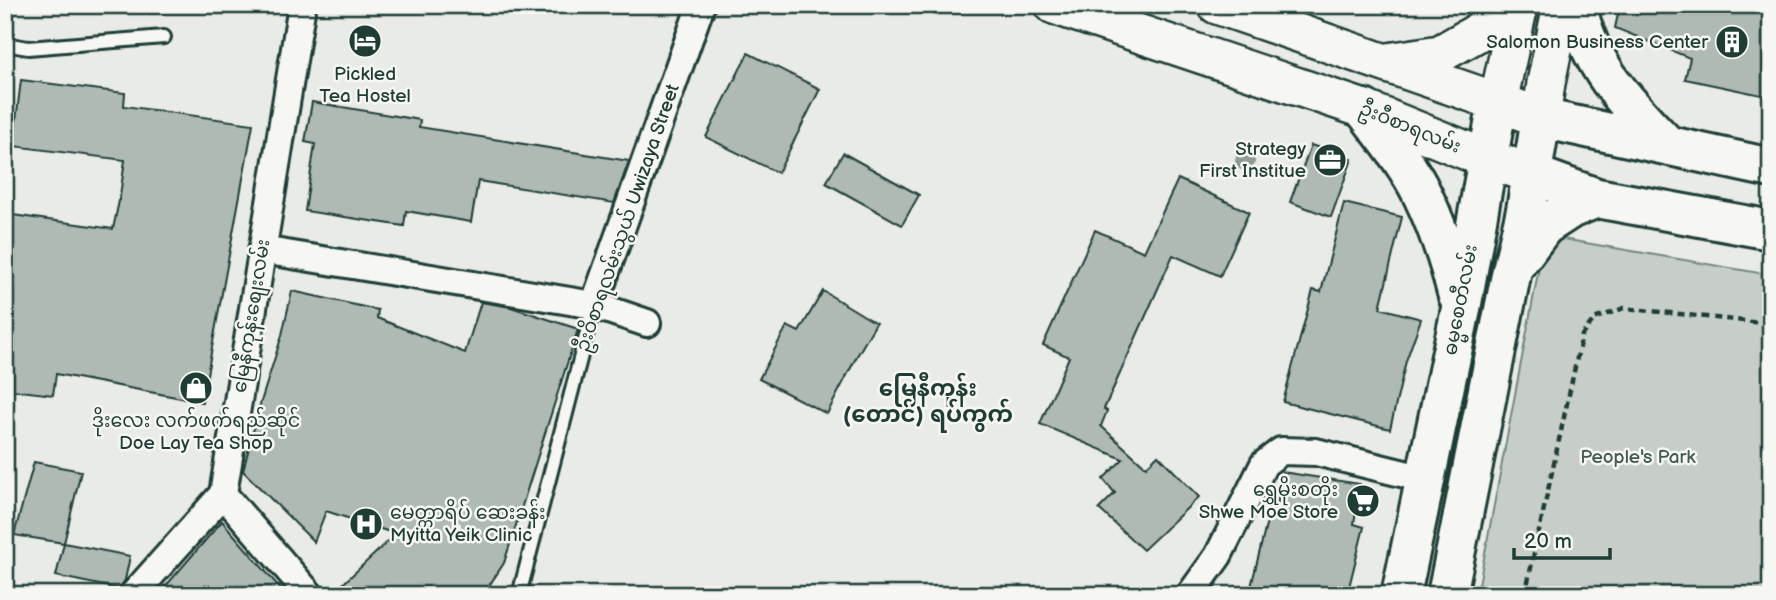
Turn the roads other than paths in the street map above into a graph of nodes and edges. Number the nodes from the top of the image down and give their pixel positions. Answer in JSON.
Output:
{"nodes":[{"id":1,"x":303,"y":5,"type":"edge"},
{"id":2,"x":701,"y":5,"type":"edge"},
{"id":3,"x":1054,"y":5,"type":"edge"},
{"id":4,"x":1217,"y":5,"type":"edge"},
{"id":5,"x":1505,"y":5,"type":"edge"},
{"id":6,"x":1519,"y":5,"type":"edge"},
{"id":7,"x":1562,"y":5,"type":"edge"},
{"id":8,"x":1577,"y":5,"type":"edge"},
{"id":9,"x":164,"y":37,"type":"dead end"},
{"id":10,"x":5,"y":44,"type":"edge"},
{"id":11,"x":1382,"y":63,"type":"junction"},
{"id":12,"x":1498,"y":102,"type":"junction"},
{"id":13,"x":1364,"y":109,"type":"junction"},
{"id":14,"x":1541,"y":118,"type":"junction"},
{"id":15,"x":1667,"y":145,"type":"junction"},
{"id":16,"x":1487,"y":159,"type":"junction"},
{"id":17,"x":1771,"y":168,"type":"edge"},
{"id":18,"x":1531,"y":174,"type":"junction"},
{"id":19,"x":1597,"y":198,"type":"junction"},
{"id":20,"x":1771,"y":230,"type":"edge"},
{"id":21,"x":262,"y":250,"type":"junction"},
{"id":22,"x":1512,"y":270,"type":"junction"},
{"id":23,"x":594,"y":305,"type":"junction"},
{"id":24,"x":1461,"y":309,"type":"junction"},
{"id":25,"x":647,"y":323,"type":"dead end"},
{"id":26,"x":1425,"y":479,"type":"junction"},
{"id":27,"x":223,"y":494,"type":"junction"},
{"id":28,"x":134,"y":595,"type":"edge"},
{"id":29,"x":310,"y":595,"type":"edge"},
{"id":30,"x":519,"y":595,"type":"edge"},
{"id":31,"x":1190,"y":595,"type":"edge"},
{"id":32,"x":1401,"y":595,"type":"edge"},
{"id":33,"x":1447,"y":595,"type":"edge"}],
"edges":[{"from":1,"to":21,"type":"street","name":"မြေနီကုန်းစျေးလမ်း"},
{"from":2,"to":23,"type":"street","name":"ဦးဝိစာရလမ်းသွယ် Uwizaya Street"},
{"from":3,"to":13,"type":"main road","name":"ဦးဝီစာရလမ်း"},
{"from":4,"to":11,"type":"main road"},
{"from":5,"to":11,"type":"main road"},
{"from":6,"to":12,"type":"main road","name":"ဓမ္မစေတီလမ်း"},
{"from":7,"to":14,"type":"main road"},
{"from":8,"to":15,"type":"main road"},
{"from":9,"to":10,"type":"lane"},
{"from":11,"to":12,"type":"main road"},
{"from":12,"to":14,"type":"main road"},
{"from":12,"to":16,"type":"main road","name":"ဓမ္မစေတီလမ်း"},
{"from":13,"to":16,"type":"main road","name":"ဦးဝီစာရလမ်း"},
{"from":13,"to":24,"type":"main road"},
{"from":14,"to":15,"type":"main road"},
{"from":14,"to":18,"type":"main road"},
{"from":15,"to":17,"type":"main road"},
{"from":16,"to":18,"type":"main road","name":"ဦးဝီစာရလမ်း"},
{"from":16,"to":24,"type":"main road","name":"ဓမ္မစေတီလမ်း"},
{"from":18,"to":19,"type":"main road","name":"ဦးဝီစာရလမ်း"},
{"from":18,"to":22,"type":"main road"},
{"from":19,"to":20,"type":"main road","name":"ဦးဝီစာရလမ်း"},
{"from":19,"to":22,"type":"main road"},
{"from":21,"to":23,"type":"street"},
{"from":21,"to":27,"type":"street","name":"မြေနီကုန်းစျေးလမ်း"},
{"from":22,"to":33,"type":"main road"},
{"from":23,"to":25,"type":"street"},
{"from":23,"to":30,"type":"lane","name":"ဦးဝိစာရလမ်းသွယ် Uwizaya Street"},
{"from":24,"to":26,"type":"main road","name":"ဓမ္မစေတီလမ်း"},
{"from":26,"to":31,"type":"street"},
{"from":26,"to":32,"type":"main road","name":"ဓမ္မစေတီလမ်း"},
{"from":27,"to":28,"type":"street"},
{"from":27,"to":29,"type":"street"}]}
